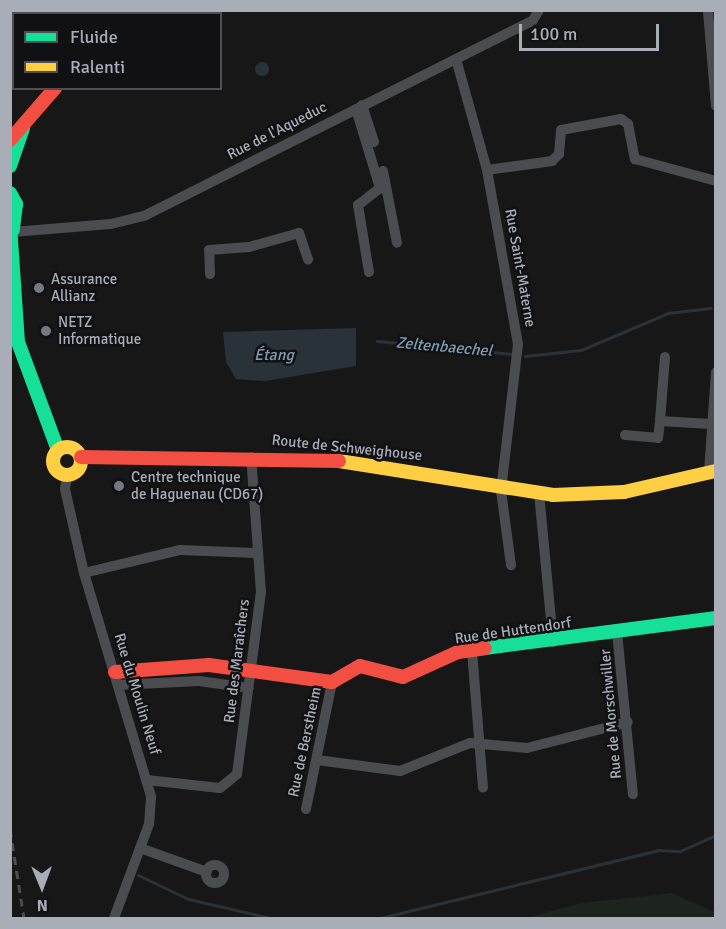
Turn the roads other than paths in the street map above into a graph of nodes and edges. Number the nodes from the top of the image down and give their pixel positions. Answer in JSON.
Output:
{"nodes":[{"id":1,"x":539,"y":10,"type":"edge"},
{"id":2,"x":704,"y":10,"type":"edge"},
{"id":3,"x":708,"y":11,"type":"edge"},
{"id":4,"x":716,"y":13,"type":"edge"},
{"id":5,"x":456,"y":59,"type":"junction"},
{"id":6,"x":53,"y":90,"type":"edge"},
{"id":7,"x":716,"y":106,"type":"edge"},
{"id":8,"x":359,"y":107,"type":"junction"},
{"id":9,"x":24,"y":123,"type":"junction"},
{"id":10,"x":10,"y":140,"type":"edge"},
{"id":11,"x":10,"y":166,"type":"edge"},
{"id":12,"x":487,"y":170,"type":"junction"},
{"id":13,"x":716,"y":181,"type":"edge"},
{"id":14,"x":10,"y":193,"type":"edge"},
{"id":15,"x":12,"y":229,"type":"edge"},
{"id":16,"x":397,"y":243,"type":"dead end"},
{"id":17,"x":308,"y":259,"type":"dead end"},
{"id":18,"x":10,"y":265,"type":"edge"},
{"id":19,"x":369,"y":272,"type":"dead end"},
{"id":20,"x":210,"y":274,"type":"dead end"},
{"id":21,"x":14,"y":285,"type":"junction"},
{"id":22,"x":665,"y":357,"type":"dead end"},
{"id":23,"x":716,"y":372,"type":"edge"},
{"id":24,"x":660,"y":421,"type":"junction"},
{"id":25,"x":711,"y":424,"type":"junction"},
{"id":26,"x":625,"y":435,"type":"dead end"},
{"id":27,"x":58,"y":450,"type":"junction"},
{"id":28,"x":81,"y":457,"type":"junction"},
{"id":29,"x":251,"y":457,"type":"junction"},
{"id":30,"x":712,"y":472,"type":"edge"},
{"id":31,"x":67,"y":475,"type":"junction"},
{"id":32,"x":502,"y":487,"type":"junction"},
{"id":33,"x":539,"y":493,"type":"junction"},
{"id":34,"x":258,"y":553,"type":"junction"},
{"id":35,"x":510,"y":565,"type":"dead end"},
{"id":36,"x":84,"y":573,"type":"junction"},
{"id":37,"x":716,"y":618,"type":"edge"},
{"id":38,"x":617,"y":632,"type":"junction"},
{"id":39,"x":553,"y":642,"type":"junction"},
{"id":40,"x":472,"y":651,"type":"junction"},
{"id":41,"x":188,"y":665,"type":"junction"},
{"id":42,"x":252,"y":672,"type":"junction"},
{"id":43,"x":117,"y":678,"type":"junction"},
{"id":44,"x":188,"y":681,"type":"junction"},
{"id":45,"x":332,"y":682,"type":"junction"},
{"id":46,"x":249,"y":688,"type":"junction"},
{"id":47,"x":628,"y":722,"type":"junction"},
{"id":48,"x":480,"y":742,"type":"junction"},
{"id":49,"x":317,"y":760,"type":"junction"},
{"id":50,"x":147,"y":780,"type":"junction"},
{"id":51,"x":483,"y":788,"type":"dead end"},
{"id":52,"x":633,"y":794,"type":"dead end"},
{"id":53,"x":306,"y":808,"type":"dead end"},
{"id":54,"x":140,"y":848,"type":"junction"},
{"id":55,"x":207,"y":872,"type":"dead end"},
{"id":56,"x":114,"y":918,"type":"edge"}],
"edges":[{"from":1,"to":5,"type":"street","name":"Rue de l'Aqueduc"},
{"from":2,"to":3,"type":"street"},
{"from":3,"to":4,"type":"street"},
{"from":3,"to":7,"type":"street"},
{"from":5,"to":8,"type":"street","name":"Rue de l'Aqueduc"},
{"from":5,"to":12,"type":"street","name":"Rue Saint-Materne"},
{"from":6,"to":9,"type":"main road"},
{"from":8,"to":15,"type":"street","name":"Rue de l'Aqueduc"},
{"from":8,"to":16,"type":"street"},
{"from":8,"to":19,"type":"street"},
{"from":9,"to":10,"type":"main road"},
{"from":9,"to":11,"type":"main road"},
{"from":12,"to":13,"type":"street"},
{"from":12,"to":32,"type":"street","name":"Rue Saint-Materne"},
{"from":14,"to":15,"type":"main road"},
{"from":15,"to":21,"type":"main road"},
{"from":17,"to":20,"type":"street"},
{"from":18,"to":21,"type":"main road"},
{"from":21,"to":27,"type":"main road"},
{"from":22,"to":24,"type":"street"},
{"from":23,"to":25,"type":"street"},
{"from":24,"to":25,"type":"street"},
{"from":24,"to":26,"type":"street"},
{"from":25,"to":30,"type":"street"},
{"from":27,"to":28,"type":"main road"},
{"from":27,"to":31,"type":"main road"},
{"from":28,"to":29,"type":"main road","name":"Route de Schweighouse"},
{"from":28,"to":31,"type":"main road"},
{"from":29,"to":32,"type":"main road","name":"Route de Schweighouse"},
{"from":29,"to":34,"type":"street","name":"Rue des Maraîchers"},
{"from":30,"to":33,"type":"main road","name":"Route de Schweighouse"},
{"from":31,"to":36,"type":"street","name":"Rue du Moulin Neuf"},
{"from":32,"to":33,"type":"main road","name":"Route de Schweighouse"},
{"from":32,"to":35,"type":"street"},
{"from":33,"to":39,"type":"street"},
{"from":34,"to":36,"type":"street"},
{"from":34,"to":42,"type":"street","name":"Rue des Maraîchers"},
{"from":36,"to":43,"type":"street","name":"Rue du Moulin Neuf"},
{"from":37,"to":38,"type":"main road","name":"Rue de Huttendorf"},
{"from":38,"to":39,"type":"main road","name":"Rue de Huttendorf"},
{"from":38,"to":47,"type":"street","name":"Rue de Morschwiller"},
{"from":39,"to":40,"type":"main road","name":"Rue de Huttendorf"},
{"from":40,"to":45,"type":"main road","name":"Rue de Huttendorf"},
{"from":40,"to":48,"type":"street"},
{"from":41,"to":42,"type":"main road"},
{"from":41,"to":43,"type":"main road"},
{"from":41,"to":44,"type":"street"},
{"from":42,"to":45,"type":"main road"},
{"from":42,"to":46,"type":"street","name":"Rue des Maraîchers"},
{"from":43,"to":44,"type":"street"},
{"from":43,"to":50,"type":"street","name":"Rue du Moulin Neuf"},
{"from":44,"to":46,"type":"street"},
{"from":45,"to":49,"type":"street","name":"Rue de Berstheim"},
{"from":46,"to":50,"type":"street","name":"Rue des Maraîchers"},
{"from":47,"to":48,"type":"street"},
{"from":47,"to":52,"type":"street","name":"Rue de Morschwiller"},
{"from":48,"to":49,"type":"street"},
{"from":48,"to":51,"type":"street"},
{"from":49,"to":53,"type":"street","name":"Rue de Berstheim"},
{"from":50,"to":54,"type":"street","name":"Rue du Moulin Neuf"},
{"from":54,"to":55,"type":"street"},
{"from":54,"to":56,"type":"street","name":"Rue du Moulin Neuf"}]}
